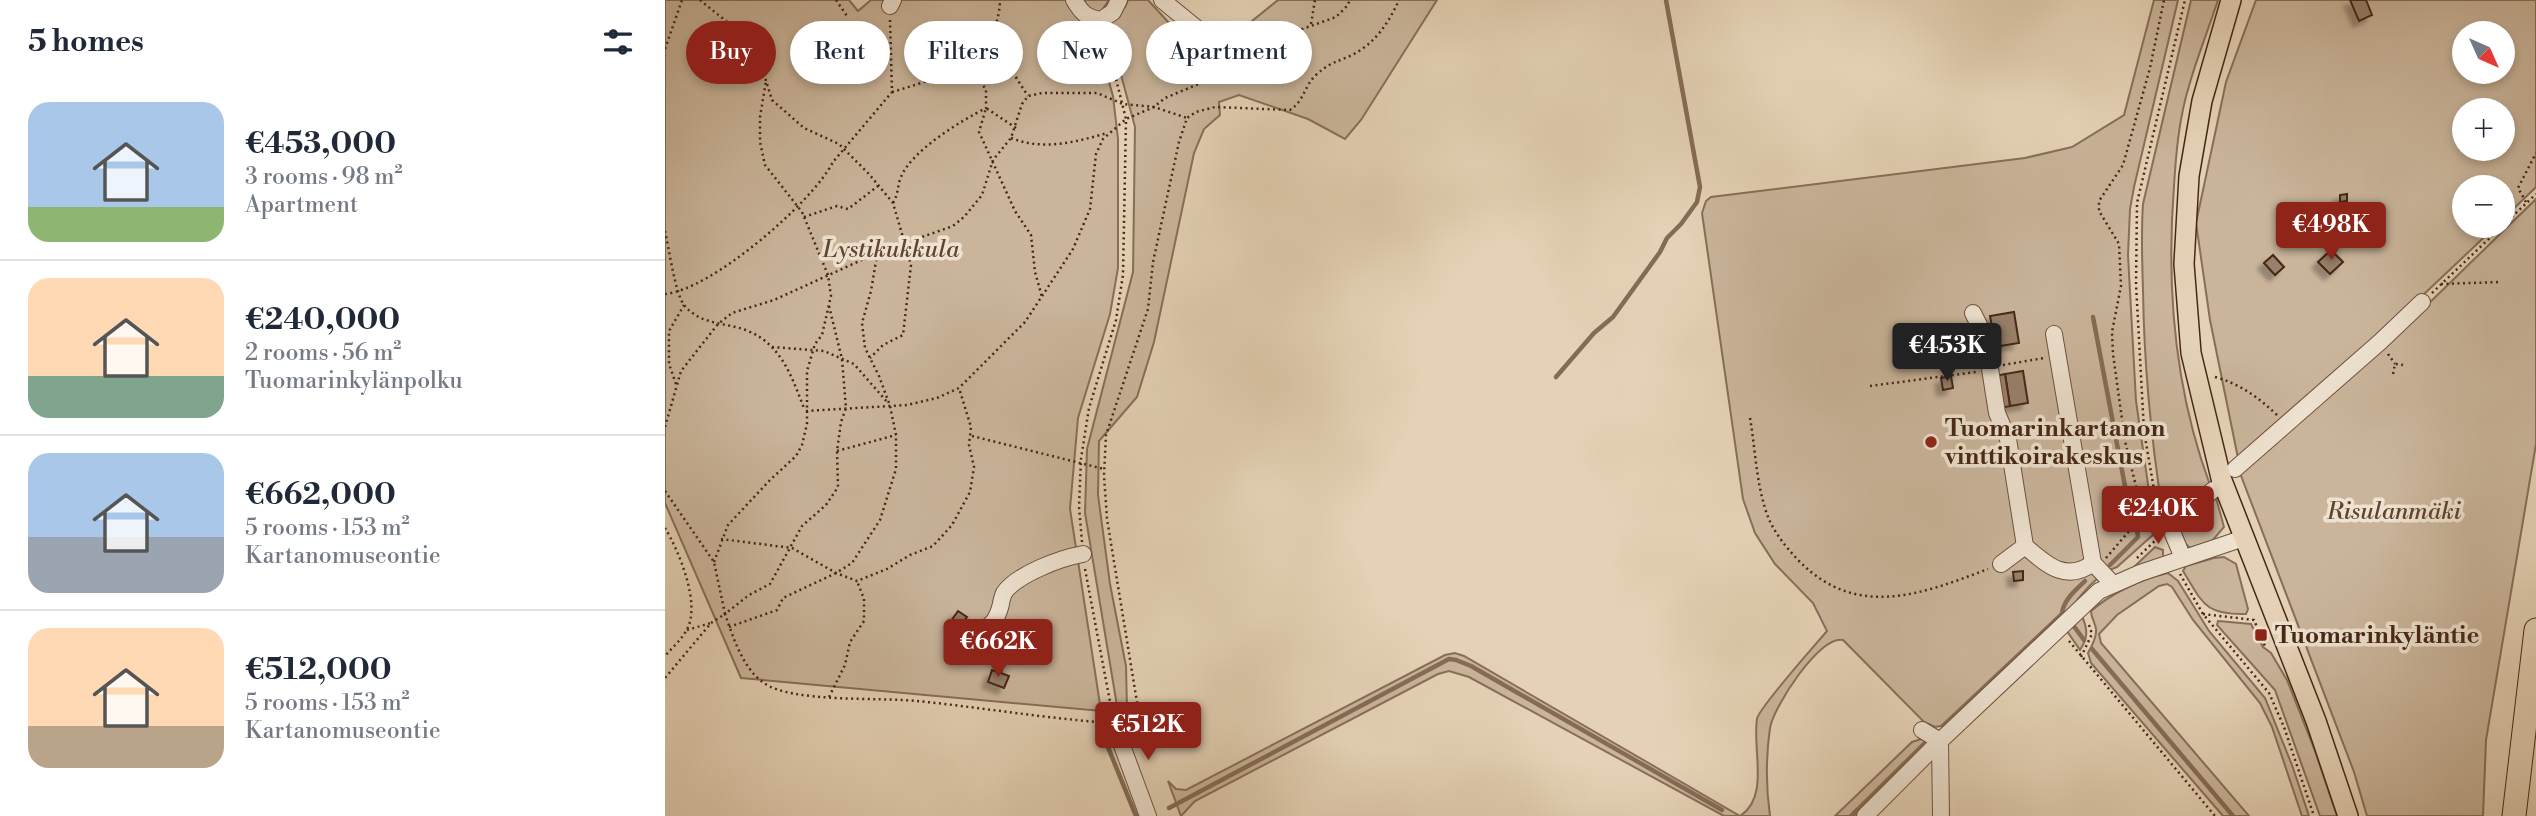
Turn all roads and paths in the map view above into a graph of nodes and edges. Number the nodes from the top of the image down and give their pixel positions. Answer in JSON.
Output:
{"nodes":[{"id":1,"x":683,"y":0,"type":"edge"},
{"id":2,"x":699,"y":0,"type":"edge"},
{"id":3,"x":836,"y":0,"type":"edge"},
{"id":4,"x":1000,"y":0,"type":"edge"},
{"id":5,"x":1074,"y":0,"type":"edge"},
{"id":6,"x":1119,"y":0,"type":"edge"},
{"id":7,"x":1162,"y":0,"type":"edge"},
{"id":8,"x":1315,"y":0,"type":"edge"},
{"id":9,"x":1350,"y":0,"type":"edge"},
{"id":10,"x":1399,"y":0,"type":"edge"},
{"id":11,"x":2164,"y":0,"type":"edge"},
{"id":12,"x":2185,"y":0,"type":"edge"},
{"id":13,"x":2231,"y":0,"type":"edge"},
{"id":14,"x":891,"y":3,"type":"edge"},
{"id":15,"x":847,"y":16,"type":"dead end"},
{"id":16,"x":1101,"y":20,"type":"junction"},
{"id":17,"x":726,"y":21,"type":"edge"},
{"id":18,"x":997,"y":21,"type":"edge"},
{"id":19,"x":1187,"y":21,"type":"edge"},
{"id":20,"x":1312,"y":21,"type":"edge"},
{"id":21,"x":1312,"y":25,"type":"edge"},
{"id":22,"x":665,"y":49,"type":"edge"},
{"id":23,"x":766,"y":84,"type":"edge"},
{"id":24,"x":767,"y":84,"type":"edge"},
{"id":25,"x":917,"y":84,"type":"edge"},
{"id":26,"x":982,"y":84,"type":"edge"},
{"id":27,"x":1020,"y":84,"type":"edge"},
{"id":28,"x":1199,"y":84,"type":"edge"},
{"id":29,"x":892,"y":92,"type":"junction"},
{"id":30,"x":1028,"y":96,"type":"junction"},
{"id":31,"x":1123,"y":104,"type":"junction"},
{"id":32,"x":1154,"y":107,"type":"junction"},
{"id":33,"x":986,"y":108,"type":"junction"},
{"id":34,"x":1126,"y":118,"type":"junction"},
{"id":35,"x":1187,"y":118,"type":"junction"},
{"id":36,"x":1016,"y":128,"type":"junction"},
{"id":37,"x":1111,"y":132,"type":"junction"},
{"id":38,"x":1011,"y":138,"type":"junction"},
{"id":39,"x":845,"y":149,"type":"junction"},
{"id":40,"x":2536,"y":153,"type":"edge"},
{"id":41,"x":993,"y":160,"type":"junction"},
{"id":42,"x":879,"y":186,"type":"junction"},
{"id":43,"x":2536,"y":194,"type":"edge"},
{"id":44,"x":893,"y":203,"type":"junction"},
{"id":45,"x":2527,"y":203,"type":"junction"},
{"id":46,"x":798,"y":207,"type":"junction"},
{"id":47,"x":804,"y":217,"type":"junction"},
{"id":48,"x":665,"y":231,"type":"edge"},
{"id":49,"x":904,"y":244,"type":"junction"},
{"id":50,"x":877,"y":253,"type":"junction"},
{"id":51,"x":828,"y":275,"type":"junction"},
{"id":52,"x":2500,"y":282,"type":"dead end"},
{"id":53,"x":2441,"y":284,"type":"junction"},
{"id":54,"x":678,"y":293,"type":"junction"},
{"id":55,"x":665,"y":294,"type":"edge"},
{"id":56,"x":1042,"y":297,"type":"junction"},
{"id":57,"x":2422,"y":302,"type":"joint"},
{"id":58,"x":684,"y":305,"type":"junction"},
{"id":59,"x":829,"y":306,"type":"junction"},
{"id":60,"x":1973,"y":313,"type":"dead end"},
{"id":61,"x":717,"y":324,"type":"junction"},
{"id":62,"x":2055,"y":334,"type":"dead end"},
{"id":63,"x":772,"y":346,"type":"junction"},
{"id":64,"x":813,"y":350,"type":"junction"},
{"id":65,"x":2058,"y":355,"type":"junction"},
{"id":66,"x":870,"y":358,"type":"junction"},
{"id":67,"x":842,"y":359,"type":"junction"},
{"id":68,"x":2403,"y":365,"type":"dead end"},
{"id":69,"x":1990,"y":367,"type":"junction"},
{"id":70,"x":2212,"y":368,"type":"dead end"},
{"id":71,"x":2393,"y":374,"type":"dead end"},
{"id":72,"x":677,"y":387,"type":"junction"},
{"id":73,"x":1870,"y":387,"type":"dead end"},
{"id":74,"x":959,"y":388,"type":"junction"},
{"id":75,"x":890,"y":406,"type":"junction"},
{"id":76,"x":846,"y":408,"type":"junction"},
{"id":77,"x":806,"y":411,"type":"junction"},
{"id":78,"x":1751,"y":418,"type":"dead end"},
{"id":79,"x":2287,"y":424,"type":"junction"},
{"id":80,"x":665,"y":427,"type":"edge"},
{"id":81,"x":896,"y":435,"type":"junction"},
{"id":82,"x":970,"y":436,"type":"junction"},
{"id":83,"x":837,"y":450,"type":"junction"},
{"id":84,"x":1081,"y":464,"type":"junction"},
{"id":85,"x":1104,"y":469,"type":"junction"},
{"id":86,"x":2235,"y":469,"type":"dead end"},
{"id":87,"x":2213,"y":489,"type":"dead end"},
{"id":88,"x":665,"y":491,"type":"edge"},
{"id":89,"x":2159,"y":522,"type":"dead end"},
{"id":90,"x":665,"y":528,"type":"edge"},
{"id":91,"x":2162,"y":535,"type":"dead end"},
{"id":92,"x":2244,"y":538,"type":"junction"},
{"id":93,"x":721,"y":539,"type":"junction"},
{"id":94,"x":2025,"y":547,"type":"junction"},
{"id":95,"x":792,"y":548,"type":"junction"},
{"id":96,"x":1083,"y":554,"type":"junction"},
{"id":97,"x":2178,"y":560,"type":"junction"},
{"id":98,"x":714,"y":562,"type":"junction"},
{"id":99,"x":2001,"y":564,"type":"joint"},
{"id":100,"x":2095,"y":565,"type":"junction"},
{"id":101,"x":837,"y":573,"type":"junction"},
{"id":102,"x":857,"y":581,"type":"junction"},
{"id":103,"x":2113,"y":584,"type":"junction"},
{"id":104,"x":2080,"y":607,"type":"junction"},
{"id":105,"x":725,"y":614,"type":"junction"},
{"id":106,"x":2203,"y":614,"type":"junction"},
{"id":107,"x":712,"y":623,"type":"junction"},
{"id":108,"x":729,"y":627,"type":"junction"},
{"id":109,"x":2058,"y":628,"type":"junction"},
{"id":110,"x":687,"y":630,"type":"junction"},
{"id":111,"x":2536,"y":630,"type":"edge"},
{"id":112,"x":979,"y":633,"type":"dead end"},
{"id":113,"x":2265,"y":646,"type":"dead end"},
{"id":114,"x":665,"y":656,"type":"edge"},
{"id":115,"x":2081,"y":657,"type":"junction"},
{"id":116,"x":665,"y":678,"type":"edge"},
{"id":117,"x":829,"y":697,"type":"junction"},
{"id":118,"x":1113,"y":720,"type":"junction"},
{"id":119,"x":1922,"y":730,"type":"dead end"},
{"id":120,"x":1940,"y":741,"type":"junction"},
{"id":121,"x":1140,"y":753,"type":"dead end"},
{"id":122,"x":1148,"y":816,"type":"edge"},
{"id":123,"x":1865,"y":816,"type":"edge"},
{"id":124,"x":1941,"y":816,"type":"edge"},
{"id":125,"x":2215,"y":816,"type":"edge"},
{"id":126,"x":2314,"y":816,"type":"edge"},
{"id":127,"x":2348,"y":816,"type":"edge"},
{"id":128,"x":2514,"y":816,"type":"edge"}],
"edges":[{"from":1,"to":22,"type":"path"},
{"from":2,"to":17,"type":"path"},
{"from":3,"to":15,"type":"path"},
{"from":4,"to":18,"type":"path"},
{"from":5,"to":16,"type":"street"},
{"from":6,"to":16,"type":"street"},
{"from":7,"to":19,"type":"street"},
{"from":8,"to":20,"type":"path"},
{"from":9,"to":21,"type":"path"},
{"from":10,"to":35,"type":"path"},
{"from":11,"to":100,"type":"path"},
{"from":12,"to":89,"type":"path"},
{"from":13,"to":92,"type":"main road"},
{"from":14,"to":29,"type":"path"},
{"from":16,"to":31,"type":"path"},
{"from":23,"to":46,"type":"path"},
{"from":24,"to":39,"type":"path"},
{"from":25,"to":29,"type":"path"},
{"from":26,"to":33,"type":"path"},
{"from":27,"to":30,"type":"path"},
{"from":28,"to":32,"type":"path"},
{"from":29,"to":39,"type":"path"},
{"from":30,"to":31,"type":"path"},
{"from":30,"to":36,"type":"path"},
{"from":31,"to":32,"type":"path"},
{"from":31,"to":34,"type":"path"},
{"from":32,"to":34,"type":"path"},
{"from":32,"to":35,"type":"path"},
{"from":33,"to":36,"type":"path"},
{"from":33,"to":41,"type":"path"},
{"from":33,"to":44,"type":"path"},
{"from":34,"to":37,"type":"path"},
{"from":34,"to":84,"type":"path"},
{"from":35,"to":85,"type":"path"},
{"from":36,"to":38,"type":"path"},
{"from":37,"to":38,"type":"path"},
{"from":37,"to":56,"type":"path"},
{"from":38,"to":41,"type":"path"},
{"from":39,"to":42,"type":"path"},
{"from":39,"to":46,"type":"path"},
{"from":40,"to":45,"type":"path"},
{"from":41,"to":49,"type":"path"},
{"from":41,"to":56,"type":"path"},
{"from":42,"to":44,"type":"path"},
{"from":42,"to":47,"type":"path"},
{"from":43,"to":45,"type":"path"},
{"from":44,"to":49,"type":"path"},
{"from":45,"to":53,"type":"path"},
{"from":46,"to":47,"type":"path"},
{"from":46,"to":54,"type":"path"},
{"from":47,"to":51,"type":"path"},
{"from":48,"to":54,"type":"path"},
{"from":49,"to":50,"type":"path"},
{"from":49,"to":66,"type":"path"},
{"from":50,"to":51,"type":"path"},
{"from":50,"to":66,"type":"path"},
{"from":51,"to":59,"type":"path"},
{"from":51,"to":61,"type":"path"},
{"from":52,"to":53,"type":"path"},
{"from":53,"to":57,"type":"path"},
{"from":54,"to":55,"type":"path"},
{"from":54,"to":58,"type":"path"},
{"from":56,"to":74,"type":"path"},
{"from":57,"to":79,"type":"street"},
{"from":58,"to":61,"type":"path"},
{"from":58,"to":72,"type":"path"},
{"from":59,"to":64,"type":"path"},
{"from":59,"to":67,"type":"path"},
{"from":60,"to":69,"type":"street"},
{"from":61,"to":63,"type":"path"},
{"from":61,"to":72,"type":"path"},
{"from":62,"to":65,"type":"street"},
{"from":63,"to":64,"type":"path"},
{"from":63,"to":77,"type":"path"},
{"from":64,"to":67,"type":"path"},
{"from":64,"to":77,"type":"path"},
{"from":65,"to":69,"type":"path"},
{"from":65,"to":100,"type":"street"},
{"from":66,"to":75,"type":"path"},
{"from":67,"to":75,"type":"path"},
{"from":67,"to":76,"type":"path"},
{"from":68,"to":71,"type":"path"},
{"from":69,"to":73,"type":"path"},
{"from":69,"to":94,"type":"street"},
{"from":70,"to":79,"type":"path"},
{"from":72,"to":80,"type":"path"},
{"from":74,"to":75,"type":"path"},
{"from":74,"to":82,"type":"path"},
{"from":75,"to":76,"type":"path"},
{"from":75,"to":81,"type":"path"},
{"from":76,"to":77,"type":"path"},
{"from":76,"to":83,"type":"path"},
{"from":77,"to":93,"type":"path"},
{"from":78,"to":99,"type":"path"},
{"from":79,"to":86,"type":"street"},
{"from":81,"to":83,"type":"path"},
{"from":81,"to":101,"type":"path"},
{"from":82,"to":84,"type":"path"},
{"from":82,"to":102,"type":"path"},
{"from":83,"to":95,"type":"path"},
{"from":84,"to":85,"type":"path"},
{"from":84,"to":96,"type":"path"},
{"from":85,"to":121,"type":"path"},
{"from":87,"to":97,"type":"street"},
{"from":88,"to":98,"type":"path"},
{"from":90,"to":110,"type":"path"},
{"from":91,"to":97,"type":"path"},
{"from":92,"to":97,"type":"street"},
{"from":92,"to":127,"type":"main road"},
{"from":93,"to":95,"type":"path"},
{"from":93,"to":98,"type":"path"},
{"from":94,"to":99,"type":"street"},
{"from":94,"to":100,"type":"street"},
{"from":95,"to":101,"type":"path"},
{"from":95,"to":105,"type":"path"},
{"from":96,"to":112,"type":"street"},
{"from":96,"to":118,"type":"path"},
{"from":97,"to":103,"type":"street"},
{"from":97,"to":106,"type":"path"},
{"from":98,"to":105,"type":"path"},
{"from":100,"to":103,"type":"street"},
{"from":101,"to":102,"type":"path"},
{"from":101,"to":108,"type":"path"},
{"from":102,"to":117,"type":"path"},
{"from":103,"to":104,"type":"street"},
{"from":104,"to":109,"type":"street"},
{"from":104,"to":115,"type":"path"},
{"from":105,"to":107,"type":"path"},
{"from":105,"to":108,"type":"path"},
{"from":106,"to":113,"type":"path"},
{"from":106,"to":126,"type":"path"},
{"from":107,"to":110,"type":"path"},
{"from":107,"to":116,"type":"path"},
{"from":108,"to":117,"type":"path"},
{"from":109,"to":115,"type":"path"},
{"from":109,"to":120,"type":"street"},
{"from":110,"to":114,"type":"path"},
{"from":111,"to":128,"type":"highway"},
{"from":115,"to":125,"type":"path"},
{"from":117,"to":118,"type":"path"},
{"from":118,"to":122,"type":"street"},
{"from":119,"to":120,"type":"street"},
{"from":120,"to":123,"type":"street"},
{"from":120,"to":124,"type":"street"}]}
